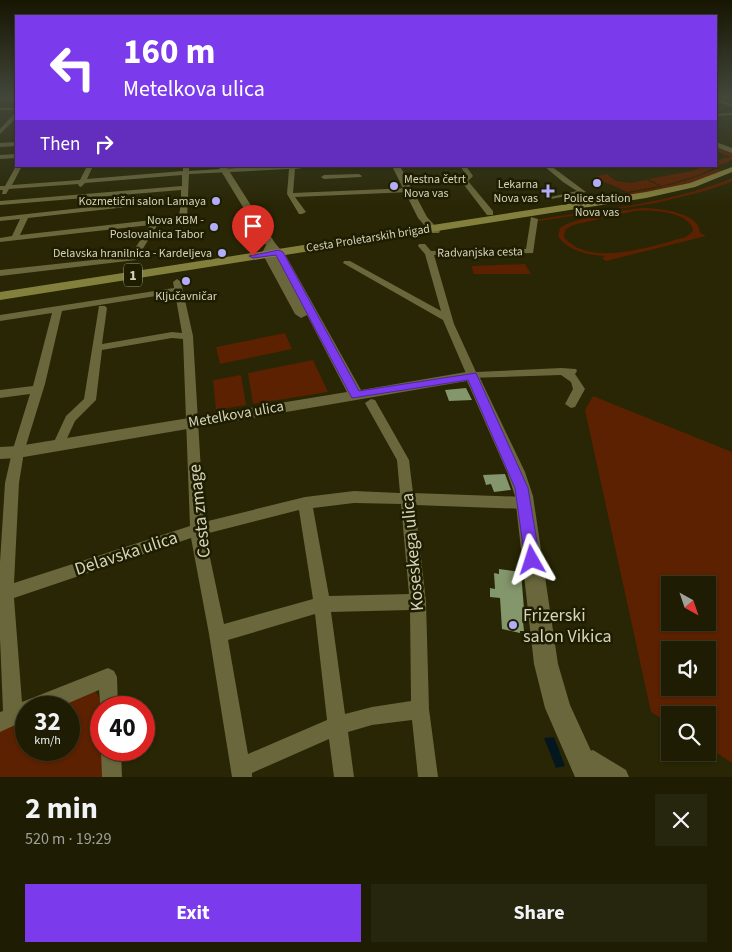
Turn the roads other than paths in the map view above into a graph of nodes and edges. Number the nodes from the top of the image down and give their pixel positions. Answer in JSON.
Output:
{"nodes":[{"id":1,"x":15,"y":144,"type":"edge"},
{"id":2,"x":717,"y":144,"type":"edge"},
{"id":3,"x":0,"y":145,"type":"edge"},
{"id":4,"x":732,"y":150,"type":"edge"},
{"id":5,"x":15,"y":156,"type":"edge"},
{"id":6,"x":0,"y":157,"type":"edge"},
{"id":7,"x":18,"y":167,"type":"edge"},
{"id":8,"x":90,"y":167,"type":"edge"},
{"id":9,"x":266,"y":167,"type":"edge"},
{"id":10,"x":304,"y":167,"type":"edge"},
{"id":11,"x":321,"y":167,"type":"edge"},
{"id":12,"x":397,"y":167,"type":"edge"},
{"id":13,"x":464,"y":167,"type":"edge"},
{"id":14,"x":548,"y":167,"type":"edge"},
{"id":15,"x":292,"y":168,"type":"junction"},
{"id":16,"x":223,"y":169,"type":"edge"},
{"id":17,"x":732,"y":169,"type":"edge"},
{"id":18,"x":186,"y":170,"type":"edge"},
{"id":19,"x":732,"y":173,"type":"edge"},
{"id":20,"x":359,"y":176,"type":"dead end"},
{"id":21,"x":83,"y":180,"type":"junction"},
{"id":22,"x":4,"y":188,"type":"edge"},
{"id":23,"x":184,"y":188,"type":"junction"},
{"id":24,"x":410,"y":190,"type":"junction"},
{"id":25,"x":291,"y":195,"type":"junction"},
{"id":26,"x":76,"y":196,"type":"junction"},
{"id":27,"x":0,"y":198,"type":"edge"},
{"id":28,"x":553,"y":198,"type":"dead end"},
{"id":29,"x":183,"y":199,"type":"junction"},
{"id":30,"x":0,"y":203,"type":"edge"},
{"id":31,"x":69,"y":211,"type":"junction"},
{"id":32,"x":302,"y":212,"type":"dead end"},
{"id":33,"x":490,"y":213,"type":"dead end"},
{"id":34,"x":25,"y":216,"type":"junction"},
{"id":35,"x":100,"y":218,"type":"junction"},
{"id":36,"x":0,"y":219,"type":"edge"},
{"id":37,"x":155,"y":223,"type":"junction"},
{"id":38,"x":533,"y":224,"type":"dead end"},
{"id":39,"x":437,"y":229,"type":"junction"},
{"id":40,"x":15,"y":239,"type":"junction"},
{"id":41,"x":0,"y":240,"type":"edge"},
{"id":42,"x":273,"y":253,"type":"junction"},
{"id":43,"x":347,"y":263,"type":"dead end"},
{"id":44,"x":0,"y":273,"type":"edge"},
{"id":45,"x":0,"y":297,"type":"edge"},
{"id":46,"x":102,"y":308,"type":"dead end"},
{"id":47,"x":58,"y":309,"type":"junction"},
{"id":48,"x":0,"y":318,"type":"edge"},
{"id":49,"x":447,"y":318,"type":"junction"},
{"id":50,"x":188,"y":336,"type":"junction"},
{"id":51,"x":96,"y":348,"type":"junction"},
{"id":52,"x":472,"y":376,"type":"junction"},
{"id":53,"x":37,"y":388,"type":"junction"},
{"id":54,"x":0,"y":394,"type":"edge"},
{"id":55,"x":351,"y":396,"type":"junction"},
{"id":56,"x":372,"y":403,"type":"dead end"},
{"id":57,"x":571,"y":404,"type":"dead end"},
{"id":58,"x":192,"y":422,"type":"junction"},
{"id":59,"x":59,"y":444,"type":"junction"},
{"id":60,"x":18,"y":452,"type":"junction"},
{"id":61,"x":0,"y":453,"type":"edge"},
{"id":62,"x":407,"y":499,"type":"junction"},
{"id":63,"x":306,"y":503,"type":"junction"},
{"id":64,"x":526,"y":503,"type":"junction"},
{"id":65,"x":197,"y":530,"type":"junction"},
{"id":66,"x":3,"y":594,"type":"edge"},
{"id":67,"x":418,"y":602,"type":"junction"},
{"id":68,"x":322,"y":604,"type":"junction"},
{"id":69,"x":218,"y":634,"type":"junction"},
{"id":70,"x":63,"y":696,"type":"edge"},
{"id":71,"x":109,"y":696,"type":"edge"},
{"id":72,"x":420,"y":709,"type":"junction"},
{"id":73,"x":13,"y":716,"type":"edge"},
{"id":74,"x":337,"y":726,"type":"junction"},
{"id":75,"x":111,"y":761,"type":"edge"},
{"id":76,"x":585,"y":770,"type":"edge"},
{"id":77,"x":241,"y":773,"type":"edge"},
{"id":78,"x":112,"y":777,"type":"edge"},
{"id":79,"x":344,"y":777,"type":"edge"},
{"id":80,"x":428,"y":777,"type":"edge"},
{"id":81,"x":619,"y":777,"type":"edge"}],
"edges":[{"from":1,"to":3,"type":"street"},
{"from":2,"to":4,"type":"street"},
{"from":5,"to":6,"type":"street"},
{"from":7,"to":22,"type":"street"},
{"from":8,"to":21,"type":"street"},
{"from":9,"to":15,"type":"street"},
{"from":9,"to":16,"type":"street"},
{"from":10,"to":15,"type":"street"},
{"from":11,"to":20,"type":"street"},
{"from":12,"to":24,"type":"street","name":"Radvanjska cesta"},
{"from":13,"to":33,"type":"street"},
{"from":14,"to":28,"type":"street"},
{"from":15,"to":25,"type":"street"},
{"from":16,"to":18,"type":"street"},
{"from":16,"to":42,"type":"street"},
{"from":17,"to":39,"type":"main road","name":"Cesta Proletarskih brigad","number":"1"},
{"from":18,"to":21,"type":"street"},
{"from":18,"to":23,"type":"street"},
{"from":19,"to":39,"type":"main road","name":"Cesta Proletarskih brigad","number":"1"},
{"from":21,"to":22,"type":"street"},
{"from":21,"to":26,"type":"street"},
{"from":22,"to":27,"type":"street"},
{"from":23,"to":26,"type":"street"},
{"from":23,"to":29,"type":"street"},
{"from":24,"to":25,"type":"street"},
{"from":24,"to":39,"type":"street","name":"Radvanjska cesta"},
{"from":25,"to":32,"type":"street"},
{"from":26,"to":30,"type":"street"},
{"from":26,"to":31,"type":"street"},
{"from":29,"to":35,"type":"street"},
{"from":29,"to":37,"type":"street"},
{"from":31,"to":34,"type":"street"},
{"from":31,"to":35,"type":"street"},
{"from":34,"to":36,"type":"street"},
{"from":34,"to":40,"type":"street"},
{"from":35,"to":37,"type":"street"},
{"from":35,"to":40,"type":"street"},
{"from":37,"to":44,"type":"street"},
{"from":38,"to":49,"type":"street","name":"Radvanjska cesta"},
{"from":39,"to":42,"type":"main road","name":"Cesta Proletarskih brigad","number":"1"},
{"from":40,"to":41,"type":"street"},
{"from":42,"to":45,"type":"main road","name":"Cesta Proletarskih brigad","number":"1"},
{"from":42,"to":55,"type":"street"},
{"from":43,"to":49,"type":"street"},
{"from":46,"to":51,"type":"street"},
{"from":47,"to":48,"type":"street"},
{"from":47,"to":50,"type":"street","name":"Cesta zmage"},
{"from":47,"to":53,"type":"street"},
{"from":49,"to":52,"type":"street","name":"Radvanjska cesta"},
{"from":50,"to":51,"type":"street"},
{"from":50,"to":58,"type":"street","name":"Cesta zmage"},
{"from":51,"to":59,"type":"street"},
{"from":52,"to":55,"type":"street","name":"Metelkova ulica"},
{"from":52,"to":57,"type":"street"},
{"from":52,"to":64,"type":"street","name":"Radvanjska cesta"},
{"from":53,"to":54,"type":"street"},
{"from":53,"to":60,"type":"street"},
{"from":55,"to":58,"type":"street","name":"Metelkova ulica"},
{"from":56,"to":62,"type":"street","name":"Koseskega ulica"},
{"from":58,"to":59,"type":"street","name":"Metelkova ulica"},
{"from":58,"to":65,"type":"street","name":"Cesta zmage"},
{"from":59,"to":60,"type":"street","name":"Metelkova ulica"},
{"from":60,"to":61,"type":"street","name":"Metelkova ulica"},
{"from":60,"to":66,"type":"street"},
{"from":62,"to":63,"type":"street","name":"Delavska ulica"},
{"from":62,"to":64,"type":"street","name":"Delavska ulica"},
{"from":62,"to":67,"type":"street","name":"Koseskega ulica"},
{"from":63,"to":65,"type":"street","name":"Delavska ulica"},
{"from":63,"to":68,"type":"street"},
{"from":64,"to":76,"type":"street","name":"Radvanjska cesta"},
{"from":65,"to":66,"type":"street","name":"Delavska ulica"},
{"from":65,"to":69,"type":"street","name":"Cesta zmage"},
{"from":66,"to":73,"type":"street"},
{"from":67,"to":68,"type":"street"},
{"from":67,"to":72,"type":"street","name":"Koseskega ulica"},
{"from":68,"to":69,"type":"street"},
{"from":68,"to":74,"type":"street"},
{"from":69,"to":77,"type":"street","name":"Cesta zmage"},
{"from":70,"to":71,"type":"street"},
{"from":72,"to":74,"type":"street"},
{"from":72,"to":80,"type":"street","name":"Koseskega ulica"},
{"from":74,"to":77,"type":"street","name":"Cesta zmage"},
{"from":74,"to":79,"type":"street"},
{"from":75,"to":78,"type":"street"},
{"from":76,"to":81,"type":"street"}]}
